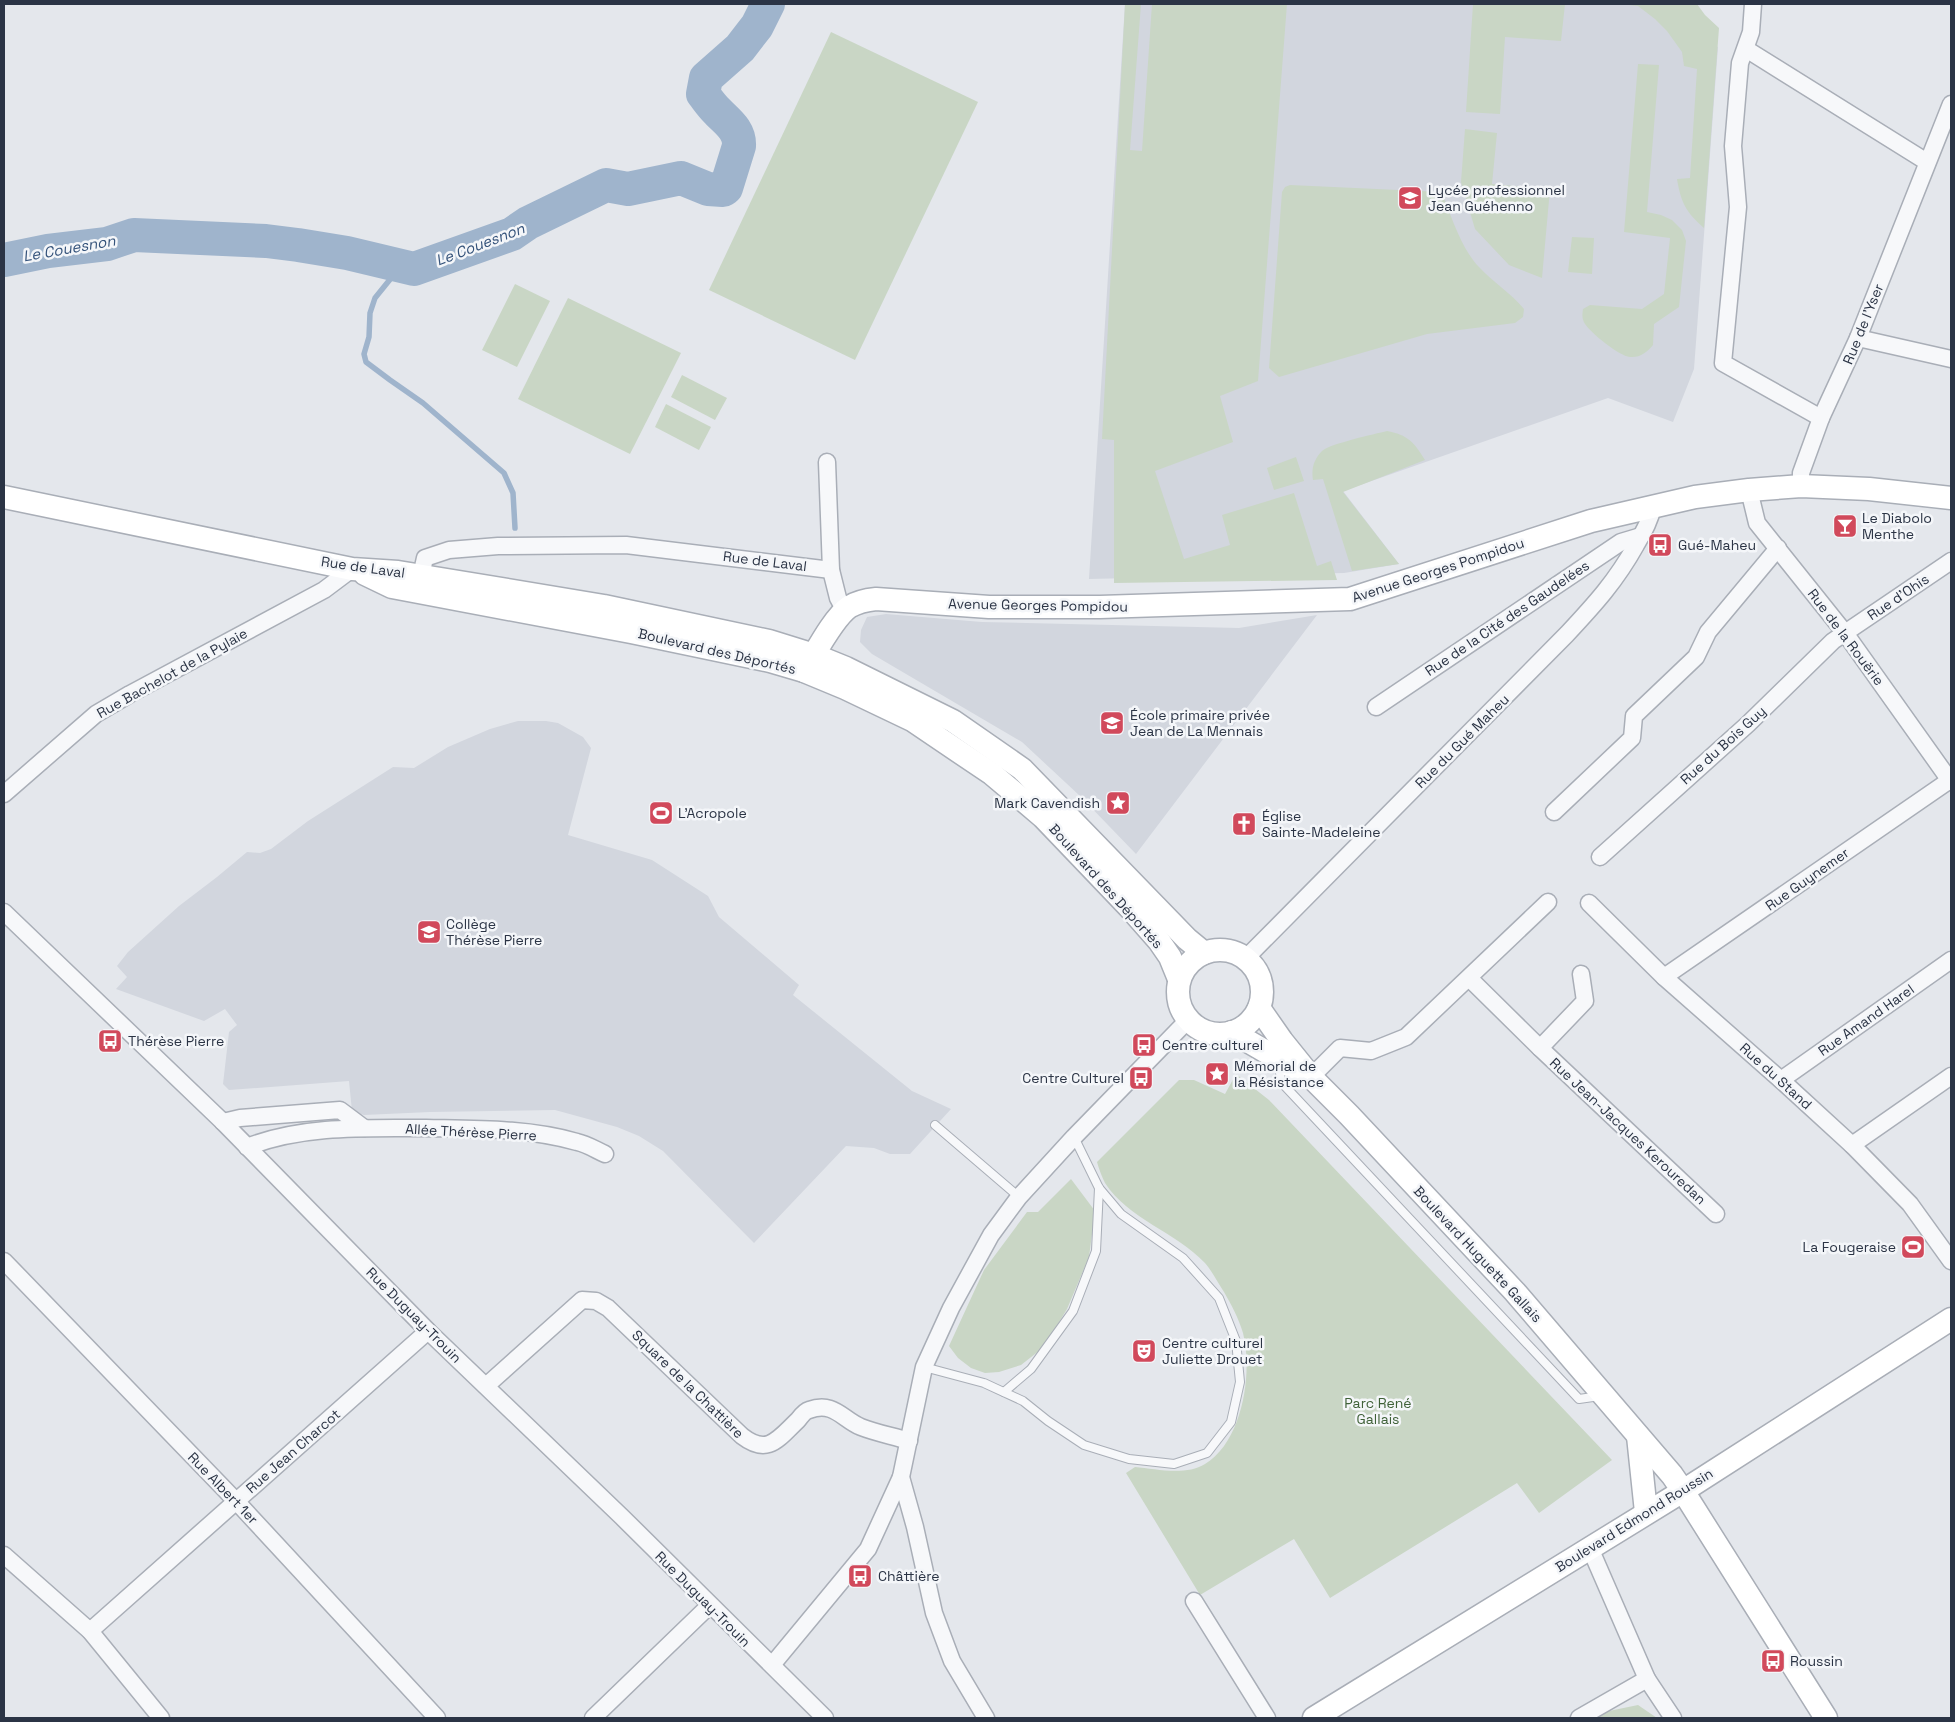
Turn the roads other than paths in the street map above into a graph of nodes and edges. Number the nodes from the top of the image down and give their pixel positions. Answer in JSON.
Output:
{"nodes":[{"id":1,"x":1753,"y":4,"type":"edge"},
{"id":2,"x":1746,"y":50,"type":"junction"},
{"id":3,"x":1951,"y":104,"type":"edge"},
{"id":4,"x":1927,"y":162,"type":"junction"},
{"id":5,"x":1858,"y":338,"type":"junction"},
{"id":6,"x":1951,"y":359,"type":"edge"},
{"id":7,"x":1821,"y":418,"type":"junction"},
{"id":8,"x":827,"y":462,"type":"dead end"},
{"id":9,"x":1801,"y":486,"type":"junction"},
{"id":10,"x":1749,"y":490,"type":"junction"},
{"id":11,"x":4,"y":497,"type":"edge"},
{"id":12,"x":1951,"y":498,"type":"edge"},
{"id":13,"x":1653,"y":506,"type":"junction"},
{"id":14,"x":1641,"y":536,"type":"junction"},
{"id":15,"x":1778,"y":548,"type":"junction"},
{"id":16,"x":1951,"y":561,"type":"edge"},
{"id":17,"x":352,"y":569,"type":"junction"},
{"id":18,"x":831,"y":570,"type":"junction"},
{"id":19,"x":421,"y":576,"type":"junction"},
{"id":20,"x":845,"y":611,"type":"junction"},
{"id":21,"x":1845,"y":633,"type":"junction"},
{"id":22,"x":809,"y":663,"type":"junction"},
{"id":23,"x":1376,"y":706,"type":"dead end"},
{"id":24,"x":1951,"y":781,"type":"edge"},
{"id":25,"x":4,"y":794,"type":"edge"},
{"id":26,"x":1554,"y":812,"type":"dead end"},
{"id":27,"x":1600,"y":857,"type":"dead end"},
{"id":28,"x":1548,"y":902,"type":"dead end"},
{"id":29,"x":1589,"y":903,"type":"dead end"},
{"id":30,"x":4,"y":912,"type":"edge"},
{"id":31,"x":1204,"y":953,"type":"junction"},
{"id":32,"x":1246,"y":958,"type":"junction"},
{"id":33,"x":1951,"y":960,"type":"edge"},
{"id":34,"x":1582,"y":974,"type":"dead end"},
{"id":35,"x":1469,"y":978,"type":"junction"},
{"id":36,"x":1664,"y":978,"type":"junction"},
{"id":37,"x":1179,"y":980,"type":"junction"},
{"id":38,"x":1259,"y":1008,"type":"junction"},
{"id":39,"x":1188,"y":1020,"type":"junction"},
{"id":40,"x":1232,"y":1032,"type":"junction"},
{"id":41,"x":1540,"y":1048,"type":"junction"},
{"id":42,"x":1278,"y":1058,"type":"junction"},
{"id":43,"x":1951,"y":1076,"type":"edge"},
{"id":44,"x":1311,"y":1077,"type":"junction"},
{"id":45,"x":1781,"y":1080,"type":"junction"},
{"id":46,"x":222,"y":1122,"type":"junction"},
{"id":47,"x":935,"y":1125,"type":"dead end"},
{"id":48,"x":364,"y":1128,"type":"junction"},
{"id":49,"x":1074,"y":1137,"type":"junction"},
{"id":50,"x":1852,"y":1145,"type":"junction"},
{"id":51,"x":247,"y":1147,"type":"junction"},
{"id":52,"x":605,"y":1154,"type":"dead end"},
{"id":53,"x":1099,"y":1188,"type":"junction"},
{"id":54,"x":1019,"y":1197,"type":"junction"},
{"id":55,"x":1716,"y":1214,"type":"dead end"},
{"id":56,"x":4,"y":1261,"type":"edge"},
{"id":57,"x":1951,"y":1261,"type":"edge"},
{"id":58,"x":1951,"y":1319,"type":"edge"},
{"id":59,"x":428,"y":1331,"type":"junction"},
{"id":60,"x":924,"y":1367,"type":"junction"},
{"id":61,"x":486,"y":1386,"type":"junction"},
{"id":62,"x":1004,"y":1392,"type":"junction"},
{"id":63,"x":1604,"y":1395,"type":"junction"},
{"id":64,"x":1638,"y":1436,"type":"junction"},
{"id":65,"x":909,"y":1441,"type":"junction"},
{"id":66,"x":901,"y":1477,"type":"junction"},
{"id":67,"x":1683,"y":1490,"type":"junction"},
{"id":68,"x":236,"y":1501,"type":"junction"},
{"id":69,"x":1646,"y":1512,"type":"junction"},
{"id":70,"x":1590,"y":1548,"type":"junction"},
{"id":71,"x":4,"y":1555,"type":"edge"},
{"id":72,"x":1194,"y":1601,"type":"dead end"},
{"id":73,"x":709,"y":1606,"type":"junction"},
{"id":74,"x":90,"y":1631,"type":"junction"},
{"id":75,"x":772,"y":1665,"type":"junction"},
{"id":76,"x":1647,"y":1678,"type":"junction"},
{"id":77,"x":161,"y":1718,"type":"edge"},
{"id":78,"x":437,"y":1718,"type":"edge"},
{"id":79,"x":593,"y":1718,"type":"edge"},
{"id":80,"x":825,"y":1718,"type":"edge"},
{"id":81,"x":986,"y":1718,"type":"edge"},
{"id":82,"x":1267,"y":1718,"type":"edge"},
{"id":83,"x":1314,"y":1718,"type":"edge"},
{"id":84,"x":1579,"y":1718,"type":"edge"},
{"id":85,"x":1673,"y":1718,"type":"edge"},
{"id":86,"x":1826,"y":1718,"type":"edge"}],
"edges":[{"from":1,"to":2,"type":"street"},
{"from":2,"to":4,"type":"street"},
{"from":2,"to":7,"type":"street"},
{"from":3,"to":4,"type":"street","name":"Rue de l'Yser"},
{"from":4,"to":5,"type":"street","name":"Rue de l'Yser"},
{"from":5,"to":6,"type":"street"},
{"from":5,"to":7,"type":"street","name":"Rue de l'Yser"},
{"from":7,"to":9,"type":"street","name":"Rue de l'Yser"},
{"from":8,"to":18,"type":"street"},
{"from":9,"to":10,"type":"street","name":"Avenue Georges Pompidou"},
{"from":9,"to":12,"type":"street","name":"Avenue Georges Pompidou"},
{"from":10,"to":13,"type":"street","name":"Avenue Georges Pompidou"},
{"from":10,"to":15,"type":"street","name":"Rue de la Rouërie"},
{"from":11,"to":17,"type":"street","name":"Rue de Laval"},
{"from":13,"to":14,"type":"street","name":"Rue du Gué Maheu"},
{"from":13,"to":20,"type":"street","name":"Avenue Georges Pompidou"},
{"from":14,"to":23,"type":"street","name":"Rue de la Cité des Gaudelées"},
{"from":14,"to":32,"type":"street","name":"Rue du Gué Maheu"},
{"from":15,"to":21,"type":"street","name":"Rue de la Rouërie"},
{"from":15,"to":26,"type":"street"},
{"from":16,"to":21,"type":"street","name":"Rue d'Ohis"},
{"from":17,"to":19,"type":"street","name":"Rue de Laval"},
{"from":17,"to":22,"type":"street","name":"Boulevard des Déportés"},
{"from":17,"to":25,"type":"street","name":"Rue Bachelot de la Pylaie"},
{"from":18,"to":19,"type":"street","name":"Rue de Laval"},
{"from":18,"to":20,"type":"street"},
{"from":19,"to":22,"type":"street","name":"Boulevard des Déportés"},
{"from":20,"to":22,"type":"street","name":"Avenue Georges Pompidou"},
{"from":21,"to":24,"type":"street","name":"Rue de la Rouërie"},
{"from":21,"to":27,"type":"street","name":"Rue du Bois Guy"},
{"from":22,"to":31,"type":"street","name":"Boulevard des Déportés"},
{"from":22,"to":37,"type":"street","name":"Boulevard des Déportés"},
{"from":24,"to":36,"type":"street","name":"Rue Guynemer"},
{"from":28,"to":35,"type":"street"},
{"from":29,"to":36,"type":"street","name":"Rue du Stand"},
{"from":30,"to":46,"type":"street","name":"Rue Duguay-Trouin"},
{"from":31,"to":32,"type":"street"},
{"from":31,"to":37,"type":"street"},
{"from":32,"to":38,"type":"street"},
{"from":33,"to":45,"type":"street","name":"Rue Amand Harel"},
{"from":34,"to":41,"type":"street","name":"Rue Jean-Jacques Kerouredan"},
{"from":35,"to":41,"type":"street","name":"Rue Jean-Jacques Kerouredan"},
{"from":35,"to":44,"type":"street"},
{"from":36,"to":45,"type":"street","name":"Rue du Stand"},
{"from":37,"to":39,"type":"street"},
{"from":38,"to":40,"type":"street"},
{"from":38,"to":44,"type":"street","name":"Boulevard Huguette Gallais"},
{"from":39,"to":40,"type":"street"},
{"from":39,"to":49,"type":"street"},
{"from":40,"to":42,"type":"street","name":"Boulevard Huguette Gallais"},
{"from":41,"to":55,"type":"street","name":"Rue Jean-Jacques Kerouredan"},
{"from":42,"to":44,"type":"street","name":"Boulevard Huguette Gallais"},
{"from":42,"to":63,"type":"lane"},
{"from":43,"to":50,"type":"street"},
{"from":44,"to":63,"type":"street","name":"Boulevard Huguette Gallais"},
{"from":45,"to":50,"type":"street","name":"Rue du Stand"},
{"from":46,"to":48,"type":"street"},
{"from":46,"to":51,"type":"street","name":"Rue Duguay-Trouin"},
{"from":47,"to":54,"type":"lane"},
{"from":48,"to":51,"type":"street","name":"Allée Thérèse Pierre"},
{"from":48,"to":52,"type":"street","name":"Allée Thérèse Pierre"},
{"from":49,"to":53,"type":"lane"},
{"from":49,"to":54,"type":"street"},
{"from":50,"to":57,"type":"street","name":"Rue du Stand"},
{"from":51,"to":59,"type":"street","name":"Rue Duguay-Trouin"},
{"from":53,"to":62,"type":"lane"},
{"from":53,"to":62,"type":"lane"},
{"from":54,"to":60,"type":"street"},
{"from":56,"to":68,"type":"street","name":"Rue Albert 1er"},
{"from":58,"to":67,"type":"street","name":"Boulevard Edmond Roussin"},
{"from":59,"to":61,"type":"street","name":"Rue Duguay-Trouin"},
{"from":59,"to":68,"type":"street","name":"Rue Jean Charcot"},
{"from":60,"to":62,"type":"lane"},
{"from":60,"to":65,"type":"street"},
{"from":61,"to":65,"type":"street","name":"Square de la Chattière"},
{"from":61,"to":73,"type":"street","name":"Rue Duguay-Trouin"},
{"from":63,"to":64,"type":"street","name":"Boulevard Huguette Gallais"},
{"from":64,"to":67,"type":"street","name":"Boulevard Huguette Gallais"},
{"from":64,"to":69,"type":"street"},
{"from":65,"to":66,"type":"street"},
{"from":66,"to":75,"type":"street"},
{"from":66,"to":81,"type":"street"},
{"from":67,"to":69,"type":"street","name":"Boulevard Edmond Roussin"},
{"from":67,"to":86,"type":"street","name":"Boulevard Huguette Gallais"},
{"from":68,"to":74,"type":"street","name":"Rue Jean Charcot"},
{"from":68,"to":78,"type":"street","name":"Rue Albert 1er"},
{"from":69,"to":70,"type":"street","name":"Boulevard Edmond Roussin"},
{"from":70,"to":76,"type":"street"},
{"from":70,"to":83,"type":"street","name":"Boulevard Edmond Roussin"},
{"from":71,"to":74,"type":"street"},
{"from":72,"to":82,"type":"street"},
{"from":73,"to":75,"type":"street","name":"Rue Duguay-Trouin"},
{"from":73,"to":79,"type":"street"},
{"from":74,"to":77,"type":"street"},
{"from":75,"to":80,"type":"street","name":"Rue Duguay-Trouin"},
{"from":76,"to":84,"type":"street"},
{"from":76,"to":85,"type":"street"}]}
